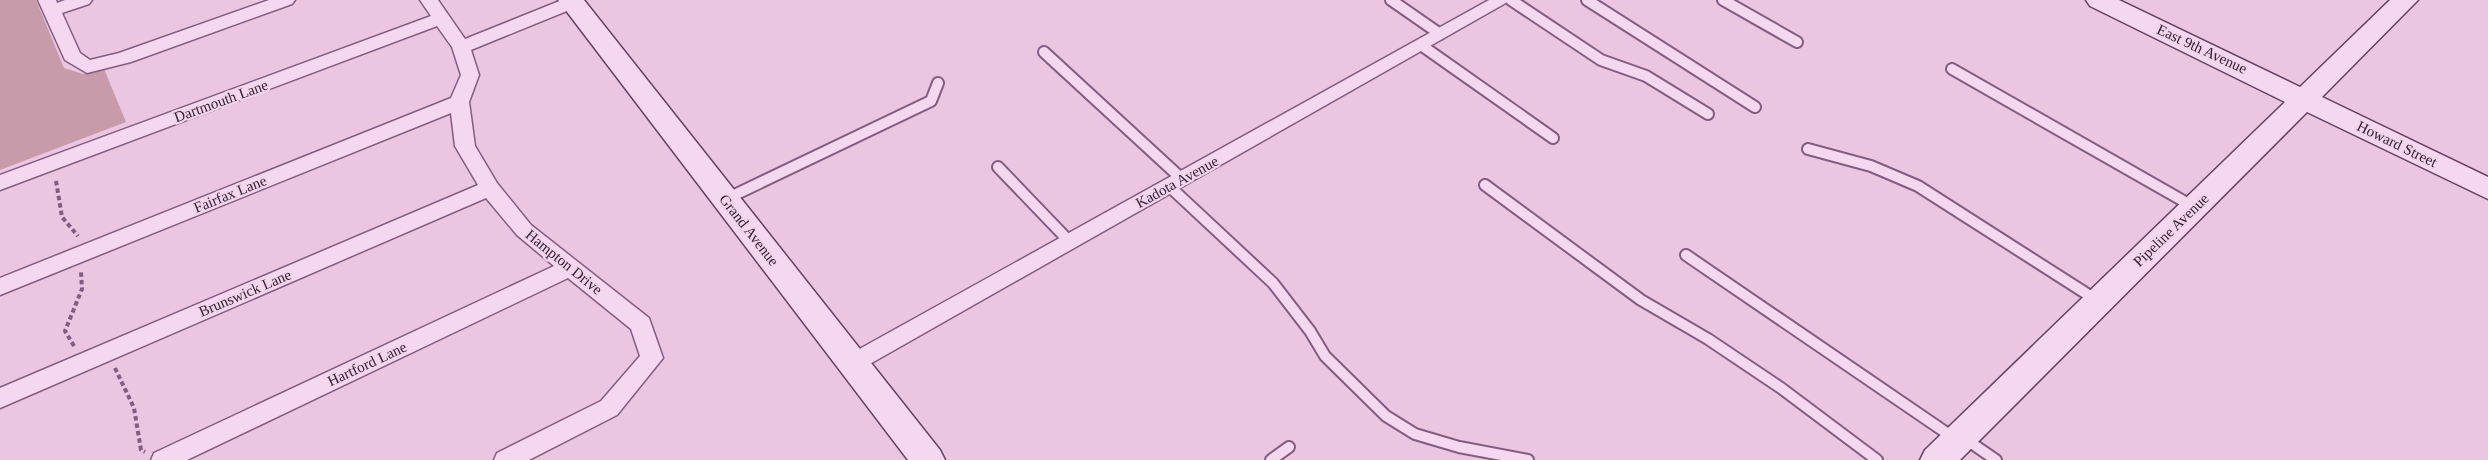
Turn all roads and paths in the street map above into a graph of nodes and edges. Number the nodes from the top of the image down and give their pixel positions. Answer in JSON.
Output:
{"nodes":[{"id":1,"x":83,"y":0,"type":"edge"},
{"id":2,"x":286,"y":0,"type":"edge"},
{"id":3,"x":429,"y":0,"type":"edge"},
{"id":4,"x":1391,"y":0,"type":"edge"},
{"id":5,"x":1502,"y":0,"type":"edge"},
{"id":6,"x":1587,"y":0,"type":"edge"},
{"id":7,"x":1724,"y":0,"type":"edge"},
{"id":8,"x":2099,"y":0,"type":"edge"},
{"id":9,"x":574,"y":1,"type":"edge"},
{"id":10,"x":2401,"y":1,"type":"edge"},
{"id":11,"x":49,"y":5,"type":"edge"},
{"id":12,"x":441,"y":18,"type":"junction"},
{"id":13,"x":1440,"y":34,"type":"junction"},
{"id":14,"x":1797,"y":42,"type":"dead end"},
{"id":15,"x":1420,"y":45,"type":"junction"},
{"id":16,"x":461,"y":47,"type":"junction"},
{"id":17,"x":1044,"y":52,"type":"dead end"},
{"id":18,"x":1952,"y":69,"type":"dead end"},
{"id":19,"x":938,"y":83,"type":"dead end"},
{"id":20,"x":2306,"y":98,"type":"junction"},
{"id":21,"x":459,"y":102,"type":"junction"},
{"id":22,"x":1755,"y":106,"type":"dead end"},
{"id":23,"x":1708,"y":114,"type":"dead end"},
{"id":24,"x":1553,"y":138,"type":"dead end"},
{"id":25,"x":1808,"y":149,"type":"dead end"},
{"id":26,"x":54,"y":163,"type":"junction"},
{"id":27,"x":998,"y":167,"type":"dead end"},
{"id":28,"x":1175,"y":182,"type":"junction"},
{"id":29,"x":0,"y":183,"type":"edge"},
{"id":30,"x":1485,"y":185,"type":"dead end"},
{"id":31,"x":490,"y":188,"type":"junction"},
{"id":32,"x":2488,"y":189,"type":"edge"},
{"id":33,"x":725,"y":199,"type":"junction"},
{"id":34,"x":2195,"y":207,"type":"junction"},
{"id":35,"x":1070,"y":242,"type":"junction"},
{"id":36,"x":81,"y":254,"type":"junction"},
{"id":37,"x":1686,"y":255,"type":"dead end"},
{"id":38,"x":571,"y":267,"type":"junction"},
{"id":39,"x":0,"y":287,"type":"edge"},
{"id":40,"x":2098,"y":301,"type":"junction"},
{"id":41,"x":95,"y":357,"type":"junction"},
{"id":42,"x":853,"y":363,"type":"junction"},
{"id":43,"x":0,"y":398,"type":"edge"},
{"id":44,"x":1289,"y":447,"type":"dead end"},
{"id":45,"x":1949,"y":450,"type":"edge"},
{"id":46,"x":157,"y":458,"type":"edge"},
{"id":47,"x":920,"y":458,"type":"edge"},
{"id":48,"x":507,"y":460,"type":"edge"},
{"id":49,"x":1272,"y":460,"type":"edge"},
{"id":50,"x":1528,"y":460,"type":"edge"},
{"id":51,"x":1877,"y":460,"type":"edge"},
{"id":52,"x":1996,"y":460,"type":"edge"}],
"edges":[{"from":1,"to":11,"type":"street"},
{"from":2,"to":11,"type":"street"},
{"from":3,"to":12,"type":"street","name":"Hampton Drive"},
{"from":4,"to":13,"type":"lane"},
{"from":5,"to":13,"type":"street","name":"Kadota Avenue"},
{"from":5,"to":23,"type":"lane"},
{"from":6,"to":22,"type":"lane"},
{"from":7,"to":14,"type":"lane"},
{"from":8,"to":20,"type":"street","name":"East 9th Avenue"},
{"from":9,"to":16,"type":"street"},
{"from":9,"to":33,"type":"street","name":"Grand Avenue"},
{"from":10,"to":20,"type":"street","name":"Pipeline Avenue"},
{"from":12,"to":16,"type":"street","name":"Hampton Drive"},
{"from":12,"to":26,"type":"street","name":"Dartmouth Lane"},
{"from":13,"to":15,"type":"street","name":"Kadota Avenue"},
{"from":15,"to":24,"type":"lane"},
{"from":15,"to":28,"type":"street","name":"Kadota Avenue"},
{"from":16,"to":21,"type":"street","name":"Hampton Drive"},
{"from":17,"to":28,"type":"lane"},
{"from":18,"to":34,"type":"lane"},
{"from":19,"to":33,"type":"lane"},
{"from":20,"to":32,"type":"street","name":"Howard Street"},
{"from":20,"to":34,"type":"street","name":"Pipeline Avenue"},
{"from":21,"to":31,"type":"street","name":"Hampton Drive"},
{"from":21,"to":36,"type":"street","name":"Fairfax Lane"},
{"from":25,"to":40,"type":"lane"},
{"from":26,"to":29,"type":"street","name":"Dartmouth Lane"},
{"from":26,"to":36,"type":"path"},
{"from":27,"to":35,"type":"lane"},
{"from":28,"to":35,"type":"street","name":"Kadota Avenue"},
{"from":28,"to":50,"type":"lane"},
{"from":30,"to":51,"type":"lane"},
{"from":31,"to":38,"type":"street","name":"Hampton Drive"},
{"from":31,"to":41,"type":"street","name":"Brunswick Lane"},
{"from":33,"to":42,"type":"street","name":"Grand Avenue"},
{"from":34,"to":40,"type":"street","name":"Pipeline Avenue"},
{"from":35,"to":42,"type":"street","name":"Kadota Avenue"},
{"from":36,"to":39,"type":"street","name":"Fairfax Lane"},
{"from":36,"to":41,"type":"path"},
{"from":37,"to":45,"type":"lane"},
{"from":38,"to":46,"type":"street","name":"Hartford Lane"},
{"from":38,"to":48,"type":"street","name":"Hampton Drive"},
{"from":40,"to":45,"type":"street","name":"Pipeline Avenue"},
{"from":41,"to":43,"type":"street","name":"Brunswick Lane"},
{"from":41,"to":46,"type":"path"},
{"from":42,"to":47,"type":"street","name":"Grand Avenue"},
{"from":44,"to":49,"type":"lane"},
{"from":45,"to":52,"type":"lane"}]}
